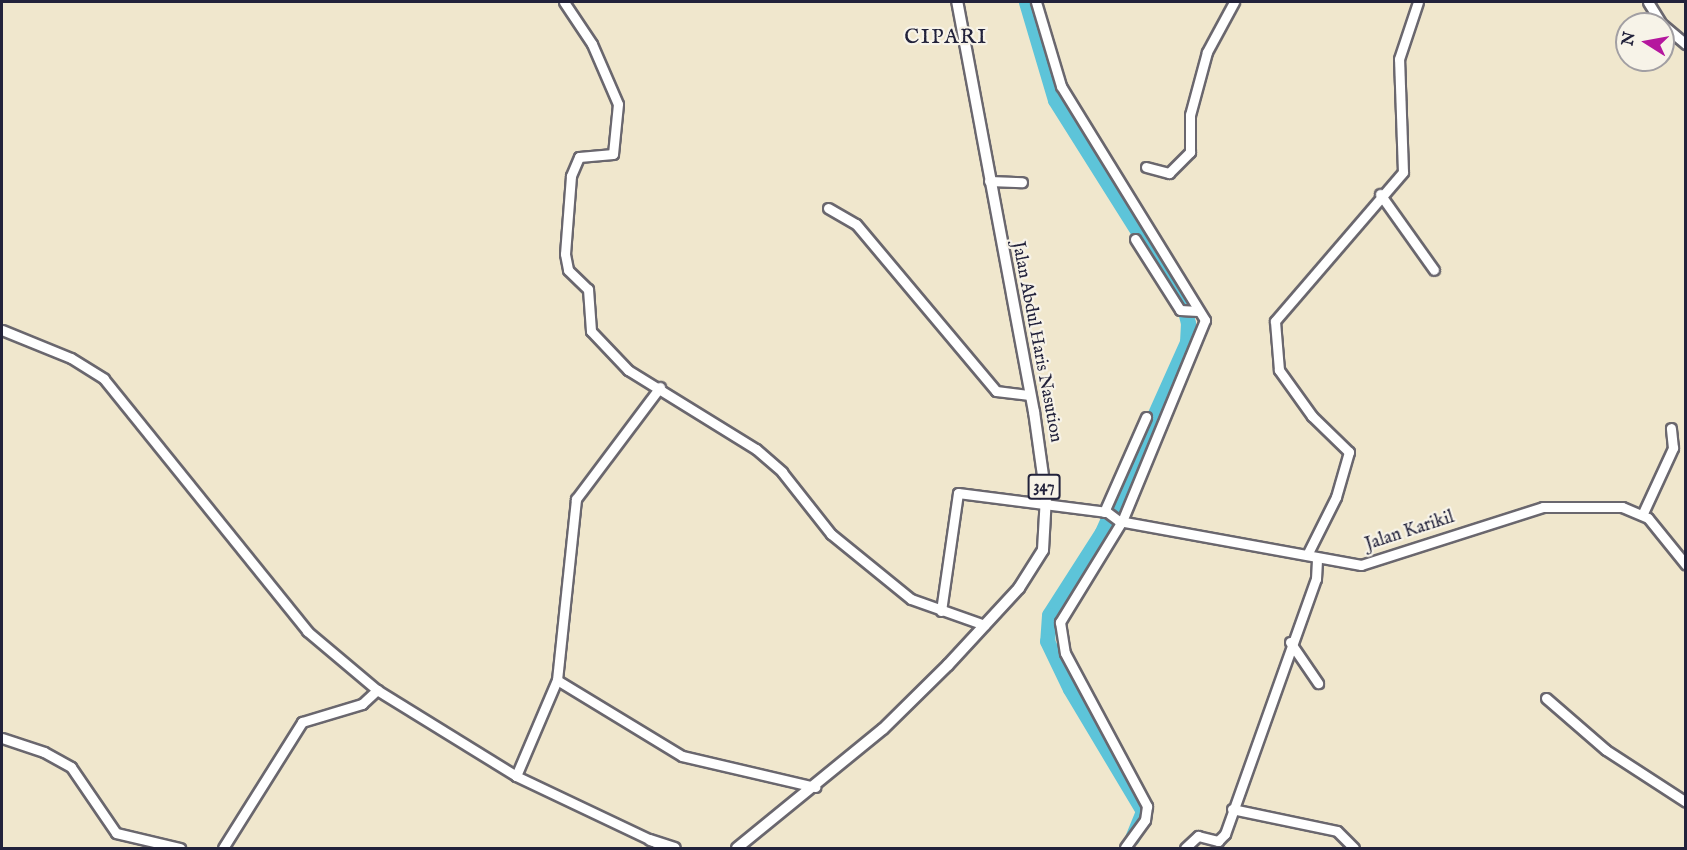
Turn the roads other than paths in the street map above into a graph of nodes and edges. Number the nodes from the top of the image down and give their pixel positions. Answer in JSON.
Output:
{"nodes":[{"id":1,"x":564,"y":2,"type":"edge"},
{"id":2,"x":957,"y":2,"type":"edge"},
{"id":3,"x":1036,"y":2,"type":"edge"},
{"id":4,"x":1234,"y":2,"type":"edge"},
{"id":5,"x":1418,"y":2,"type":"edge"},
{"id":6,"x":1146,"y":167,"type":"dead end"},
{"id":7,"x":989,"y":181,"type":"junction"},
{"id":8,"x":1022,"y":182,"type":"dead end"},
{"id":9,"x":1380,"y":194,"type":"junction"},
{"id":10,"x":828,"y":208,"type":"dead end"},
{"id":11,"x":1135,"y":239,"type":"dead end"},
{"id":12,"x":1434,"y":270,"type":"dead end"},
{"id":13,"x":1198,"y":311,"type":"junction"},
{"id":14,"x":2,"y":330,"type":"edge"},
{"id":15,"x":660,"y":387,"type":"junction"},
{"id":16,"x":1030,"y":395,"type":"junction"},
{"id":17,"x":1146,"y":417,"type":"dead end"},
{"id":18,"x":1671,"y":428,"type":"dead end"},
{"id":19,"x":1046,"y":506,"type":"junction"},
{"id":20,"x":1105,"y":512,"type":"junction"},
{"id":21,"x":1642,"y":513,"type":"junction"},
{"id":22,"x":1120,"y":521,"type":"junction"},
{"id":23,"x":1312,"y":556,"type":"junction"},
{"id":24,"x":1686,"y":566,"type":"edge"},
{"id":25,"x":940,"y":611,"type":"junction"},
{"id":26,"x":985,"y":625,"type":"junction"},
{"id":27,"x":1290,"y":642,"type":"junction"},
{"id":28,"x":557,"y":680,"type":"junction"},
{"id":29,"x":1318,"y":683,"type":"dead end"},
{"id":30,"x":377,"y":690,"type":"junction"},
{"id":31,"x":1546,"y":698,"type":"dead end"},
{"id":32,"x":2,"y":738,"type":"edge"},
{"id":33,"x":516,"y":776,"type":"junction"},
{"id":34,"x":815,"y":787,"type":"junction"},
{"id":35,"x":1686,"y":802,"type":"edge"},
{"id":36,"x":1233,"y":809,"type":"junction"},
{"id":37,"x":650,"y":840,"type":"junction"},
{"id":38,"x":180,"y":849,"type":"edge"},
{"id":39,"x":223,"y":849,"type":"edge"},
{"id":40,"x":661,"y":849,"type":"edge"},
{"id":41,"x":668,"y":849,"type":"edge"},
{"id":42,"x":675,"y":849,"type":"edge"},
{"id":43,"x":737,"y":849,"type":"edge"},
{"id":44,"x":1125,"y":849,"type":"edge"},
{"id":45,"x":1185,"y":849,"type":"edge"},
{"id":46,"x":1354,"y":849,"type":"edge"}],
"edges":[{"from":1,"to":15,"type":"street"},
{"from":2,"to":7,"type":"main road","name":"Jalan Abdul Haris Nasution","number":"347"},
{"from":3,"to":13,"type":"street"},
{"from":4,"to":6,"type":"street"},
{"from":5,"to":9,"type":"street"},
{"from":7,"to":8,"type":"street"},
{"from":7,"to":16,"type":"main road","name":"Jalan Abdul Haris Nasution","number":"347"},
{"from":9,"to":12,"type":"street"},
{"from":9,"to":23,"type":"street"},
{"from":10,"to":16,"type":"street"},
{"from":11,"to":13,"type":"street"},
{"from":13,"to":22,"type":"street"},
{"from":14,"to":30,"type":"street"},
{"from":15,"to":25,"type":"street"},
{"from":15,"to":28,"type":"street"},
{"from":16,"to":19,"type":"main road","name":"Jalan Abdul Haris Nasution","number":"347"},
{"from":17,"to":20,"type":"street"},
{"from":18,"to":21,"type":"street"},
{"from":19,"to":20,"type":"street"},
{"from":19,"to":25,"type":"street"},
{"from":19,"to":26,"type":"main road","name":"Jalan Abdul Haris Nasution","number":"347"},
{"from":20,"to":22,"type":"street"},
{"from":21,"to":23,"type":"street","name":"Jalan Karikil"},
{"from":21,"to":24,"type":"street"},
{"from":22,"to":23,"type":"street","name":"Jalan Karikil"},
{"from":22,"to":44,"type":"street"},
{"from":23,"to":27,"type":"street"},
{"from":25,"to":26,"type":"street"},
{"from":26,"to":34,"type":"main road","name":"Jalan Abdul Haris Nasution","number":"347"},
{"from":27,"to":29,"type":"street"},
{"from":27,"to":36,"type":"street"},
{"from":28,"to":33,"type":"street"},
{"from":28,"to":34,"type":"street"},
{"from":30,"to":33,"type":"street"},
{"from":30,"to":39,"type":"street"},
{"from":31,"to":35,"type":"street"},
{"from":32,"to":38,"type":"street"},
{"from":33,"to":37,"type":"street"},
{"from":34,"to":43,"type":"main road","name":"Jalan Abdul Haris Nasution","number":"347"},
{"from":36,"to":45,"type":"street"},
{"from":36,"to":46,"type":"street"},
{"from":37,"to":40,"type":"main road"},
{"from":37,"to":41,"type":"street"},
{"from":37,"to":42,"type":"main road"}]}
